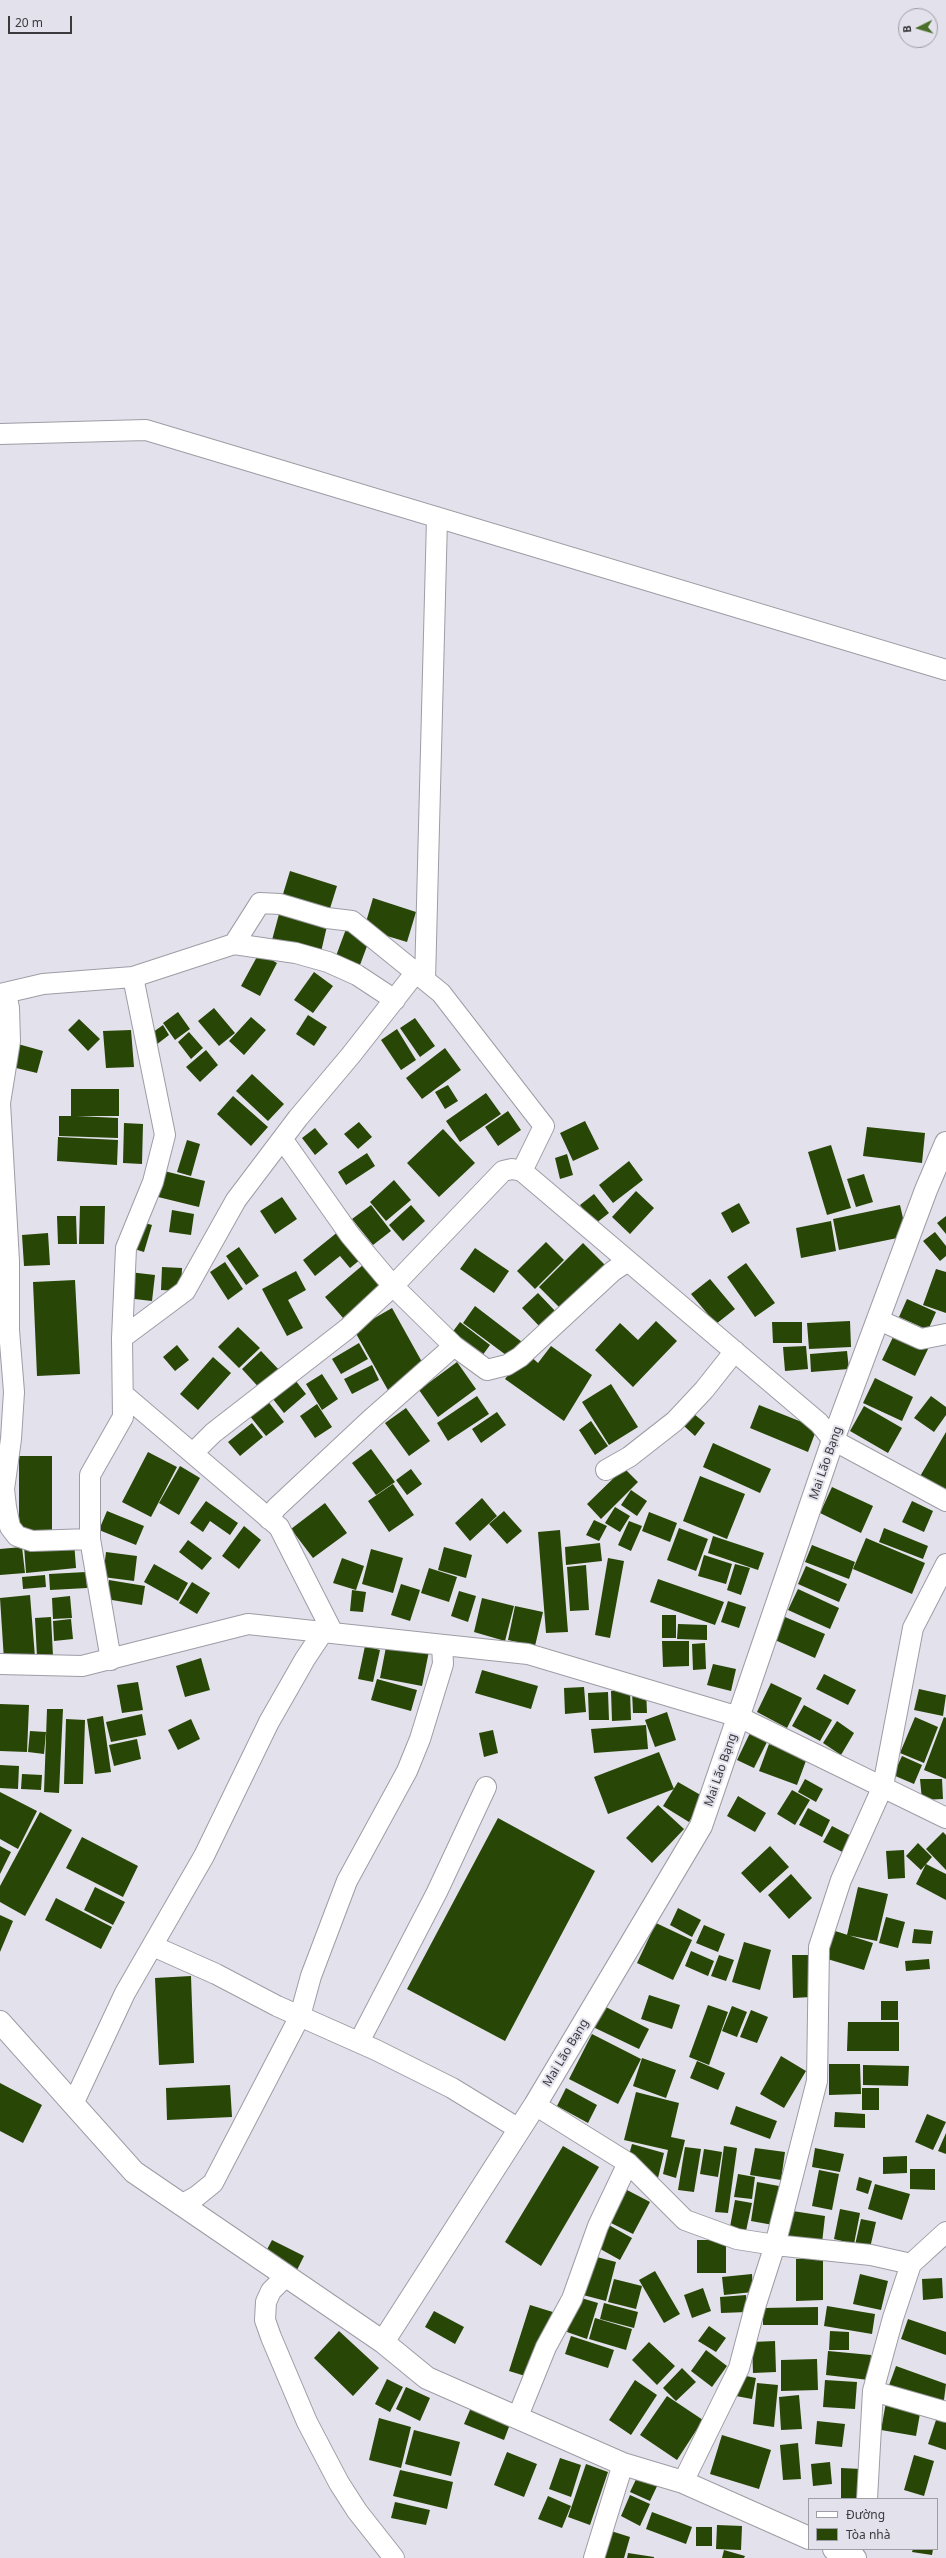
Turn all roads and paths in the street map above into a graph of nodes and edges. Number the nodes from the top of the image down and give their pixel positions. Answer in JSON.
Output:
{"nodes":[{"id":1,"x":0,"y":434,"type":"edge"},
{"id":2,"x":437,"y":519,"type":"junction"},
{"id":3,"x":946,"y":670,"type":"edge"},
{"id":4,"x":234,"y":944,"type":"junction"},
{"id":5,"x":421,"y":976,"type":"junction"},
{"id":6,"x":133,"y":977,"type":"junction"},
{"id":7,"x":3,"y":994,"type":"edge"},
{"id":8,"x":394,"y":1000,"type":"junction"},
{"id":9,"x":283,"y":1140,"type":"junction"},
{"id":10,"x":944,"y":1156,"type":"edge"},
{"id":11,"x":522,"y":1171,"type":"junction"},
{"id":12,"x":628,"y":1261,"type":"junction"},
{"id":13,"x":392,"y":1286,"type":"junction"},
{"id":14,"x":879,"y":1320,"type":"junction"},
{"id":15,"x":946,"y":1334,"type":"edge"},
{"id":16,"x":122,"y":1338,"type":"junction"},
{"id":17,"x":454,"y":1346,"type":"junction"},
{"id":18,"x":735,"y":1351,"type":"junction"},
{"id":19,"x":123,"y":1394,"type":"junction"},
{"id":20,"x":6,"y":1425,"type":"edge"},
{"id":21,"x":833,"y":1440,"type":"junction"},
{"id":22,"x":192,"y":1453,"type":"junction"},
{"id":23,"x":606,"y":1470,"type":"dead end"},
{"id":24,"x":946,"y":1501,"type":"edge"},
{"id":25,"x":269,"y":1519,"type":"junction"},
{"id":26,"x":90,"y":1539,"type":"junction"},
{"id":27,"x":946,"y":1564,"type":"edge"},
{"id":28,"x":328,"y":1633,"type":"junction"},
{"id":29,"x":442,"y":1645,"type":"junction"},
{"id":30,"x":111,"y":1660,"type":"junction"},
{"id":31,"x":0,"y":1664,"type":"edge"},
{"id":32,"x":739,"y":1717,"type":"junction"},
{"id":33,"x":883,"y":1786,"type":"junction"},
{"id":34,"x":486,"y":1787,"type":"dead end"},
{"id":35,"x":946,"y":1818,"type":"edge"},
{"id":36,"x":153,"y":1946,"type":"junction"},
{"id":37,"x":300,"y":2016,"type":"junction"},
{"id":38,"x":0,"y":2022,"type":"edge"},
{"id":39,"x":359,"y":2042,"type":"junction"},
{"id":40,"x":73,"y":2104,"type":"junction"},
{"id":41,"x":535,"y":2105,"type":"junction"},
{"id":42,"x":518,"y":2129,"type":"junction"},
{"id":43,"x":628,"y":2163,"type":"junction"},
{"id":44,"x":181,"y":2205,"type":"junction"},
{"id":45,"x":945,"y":2236,"type":"edge"},
{"id":46,"x":775,"y":2245,"type":"junction"},
{"id":47,"x":911,"y":2264,"type":"junction"},
{"id":48,"x":285,"y":2276,"type":"junction"},
{"id":49,"x":383,"y":2342,"type":"junction"},
{"id":50,"x":873,"y":2391,"type":"junction"},
{"id":51,"x":946,"y":2412,"type":"edge"},
{"id":52,"x":518,"y":2416,"type":"junction"},
{"id":53,"x":623,"y":2464,"type":"junction"},
{"id":54,"x":683,"y":2482,"type":"junction"},
{"id":55,"x":867,"y":2498,"type":"edge"},
{"id":56,"x":808,"y":2538,"type":"edge"},
{"id":57,"x":836,"y":2550,"type":"edge"},
{"id":58,"x":394,"y":2558,"type":"edge"},
{"id":59,"x":594,"y":2558,"type":"edge"},
{"id":60,"x":855,"y":2558,"type":"edge"}],
"edges":[{"from":1,"to":2,"type":"street"},
{"from":2,"to":3,"type":"street"},
{"from":2,"to":5,"type":"street"},
{"from":4,"to":5,"type":"street"},
{"from":4,"to":6,"type":"street"},
{"from":4,"to":8,"type":"street"},
{"from":5,"to":8,"type":"street"},
{"from":5,"to":11,"type":"street"},
{"from":6,"to":7,"type":"street"},
{"from":6,"to":16,"type":"street"},
{"from":7,"to":20,"type":"street"},
{"from":8,"to":9,"type":"street"},
{"from":9,"to":13,"type":"street"},
{"from":9,"to":16,"type":"street"},
{"from":10,"to":14,"type":"street","name":"Mai Lão Bạng"},
{"from":11,"to":12,"type":"street"},
{"from":11,"to":13,"type":"street"},
{"from":12,"to":17,"type":"street"},
{"from":12,"to":18,"type":"street"},
{"from":13,"to":17,"type":"street"},
{"from":13,"to":22,"type":"street"},
{"from":14,"to":15,"type":"street"},
{"from":14,"to":21,"type":"street","name":"Mai Lão Bạng"},
{"from":16,"to":19,"type":"street"},
{"from":17,"to":25,"type":"street"},
{"from":18,"to":21,"type":"street"},
{"from":18,"to":23,"type":"street"},
{"from":19,"to":22,"type":"street"},
{"from":19,"to":26,"type":"street"},
{"from":20,"to":26,"type":"street"},
{"from":21,"to":24,"type":"street"},
{"from":21,"to":32,"type":"street","name":"Mai Lão Bạng"},
{"from":22,"to":25,"type":"street"},
{"from":25,"to":28,"type":"street"},
{"from":26,"to":30,"type":"street"},
{"from":27,"to":33,"type":"street"},
{"from":28,"to":29,"type":"street"},
{"from":28,"to":30,"type":"street"},
{"from":28,"to":36,"type":"street"},
{"from":29,"to":32,"type":"street"},
{"from":29,"to":37,"type":"street"},
{"from":30,"to":31,"type":"street"},
{"from":32,"to":33,"type":"street"},
{"from":32,"to":41,"type":"street","name":"Mai Lão Bạng"},
{"from":33,"to":35,"type":"street"},
{"from":33,"to":46,"type":"street"},
{"from":34,"to":39,"type":"street"},
{"from":36,"to":37,"type":"street"},
{"from":36,"to":40,"type":"street"},
{"from":37,"to":39,"type":"street"},
{"from":37,"to":44,"type":"street"},
{"from":38,"to":40,"type":"street"},
{"from":39,"to":42,"type":"street"},
{"from":40,"to":44,"type":"street"},
{"from":41,"to":42,"type":"street","name":"Mai Lão Bạng"},
{"from":41,"to":43,"type":"street"},
{"from":42,"to":49,"type":"street","name":"Mai Lão Bạng"},
{"from":43,"to":46,"type":"street"},
{"from":43,"to":52,"type":"street"},
{"from":44,"to":48,"type":"street"},
{"from":45,"to":47,"type":"street"},
{"from":46,"to":47,"type":"street"},
{"from":46,"to":54,"type":"street"},
{"from":47,"to":50,"type":"street"},
{"from":48,"to":49,"type":"street"},
{"from":48,"to":58,"type":"street"},
{"from":49,"to":52,"type":"street"},
{"from":50,"to":51,"type":"street"},
{"from":50,"to":55,"type":"street"},
{"from":52,"to":53,"type":"street"},
{"from":53,"to":54,"type":"street"},
{"from":53,"to":59,"type":"street"},
{"from":54,"to":56,"type":"street"},
{"from":57,"to":60,"type":"street"}]}
